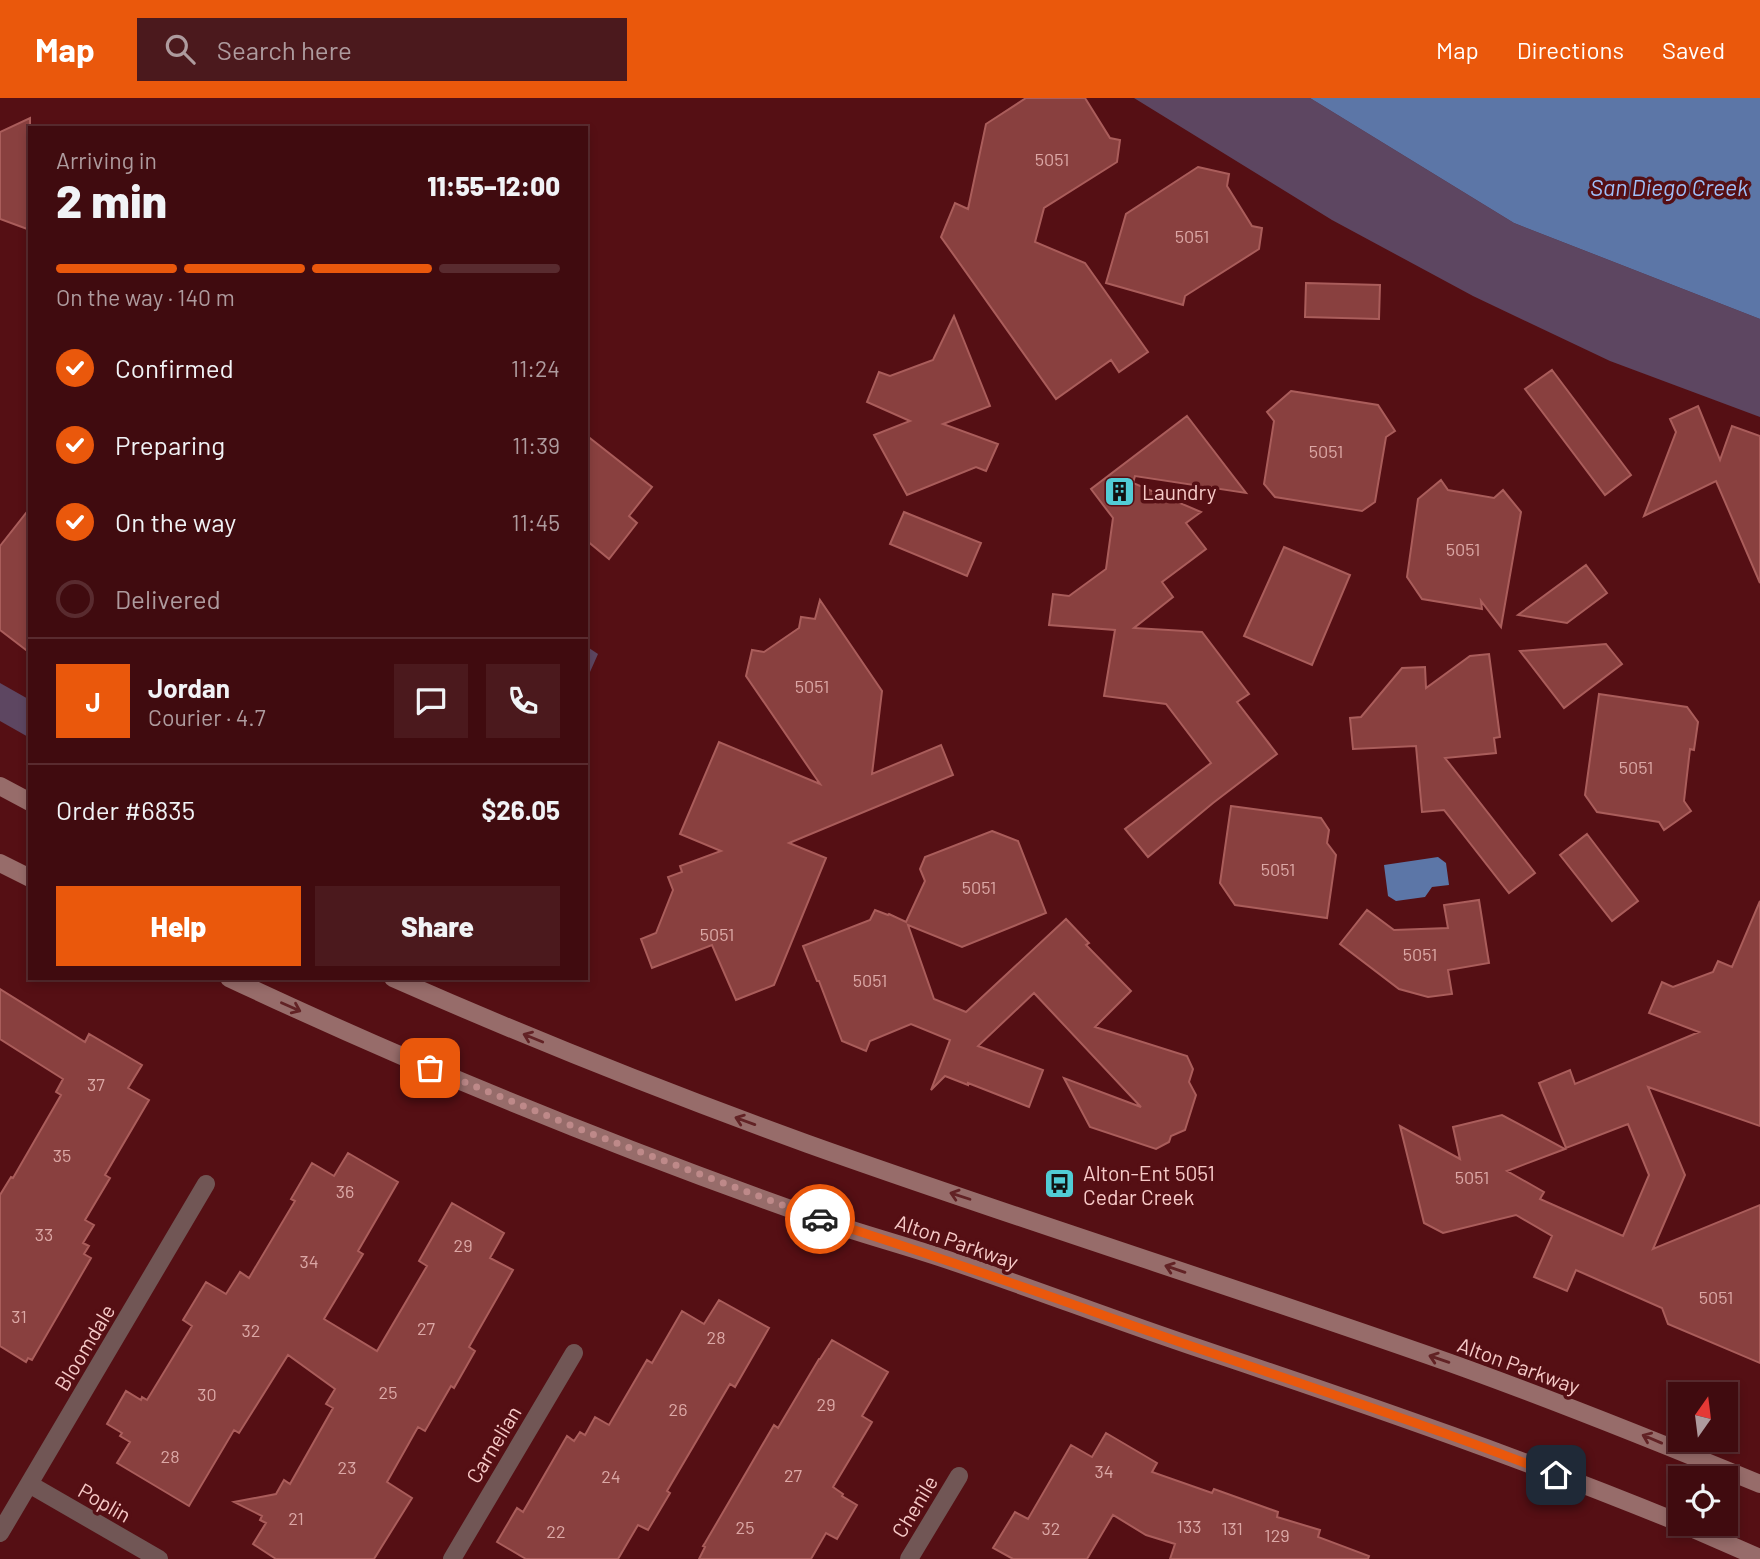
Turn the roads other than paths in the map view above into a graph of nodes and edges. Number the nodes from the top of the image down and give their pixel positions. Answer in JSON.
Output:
{"nodes":[{"id":1,"x":0,"y":786,"type":"edge"},
{"id":2,"x":28,"y":801,"type":"edge"},
{"id":3,"x":0,"y":863,"type":"edge"},
{"id":4,"x":28,"y":877,"type":"edge"},
{"id":5,"x":233,"y":980,"type":"edge"},
{"id":6,"x":398,"y":980,"type":"edge"},
{"id":7,"x":206,"y":1184,"type":"dead end"},
{"id":8,"x":574,"y":1353,"type":"dead end"},
{"id":9,"x":959,"y":1476,"type":"dead end"},
{"id":10,"x":29,"y":1484,"type":"junction"},
{"id":11,"x":1760,"y":1484,"type":"edge"},
{"id":12,"x":1668,"y":1519,"type":"edge"},
{"id":13,"x":0,"y":1533,"type":"edge"},
{"id":14,"x":1709,"y":1536,"type":"edge"},
{"id":15,"x":1760,"y":1558,"type":"edge"},
{"id":16,"x":159,"y":1559,"type":"edge"},
{"id":17,"x":452,"y":1559,"type":"edge"},
{"id":18,"x":909,"y":1559,"type":"edge"}],
"edges":[{"from":1,"to":2,"type":"main road"},
{"from":3,"to":4,"type":"main road"},
{"from":5,"to":12,"type":"main road","name":"Alton Parkway","one_way":true},
{"from":11,"to":6,"type":"main road","name":"Alton Parkway","one_way":true},
{"from":7,"to":10,"type":"street","name":"Bloomdale"},
{"from":8,"to":17,"type":"street","name":"Carnelian"},
{"from":9,"to":18,"type":"street","name":"Chenile"},
{"from":10,"to":13,"type":"street","name":"Bloomdale"},
{"from":10,"to":16,"type":"street","name":"Poplin"},
{"from":14,"to":15,"type":"main road","name":"Alton Parkway"}]}
